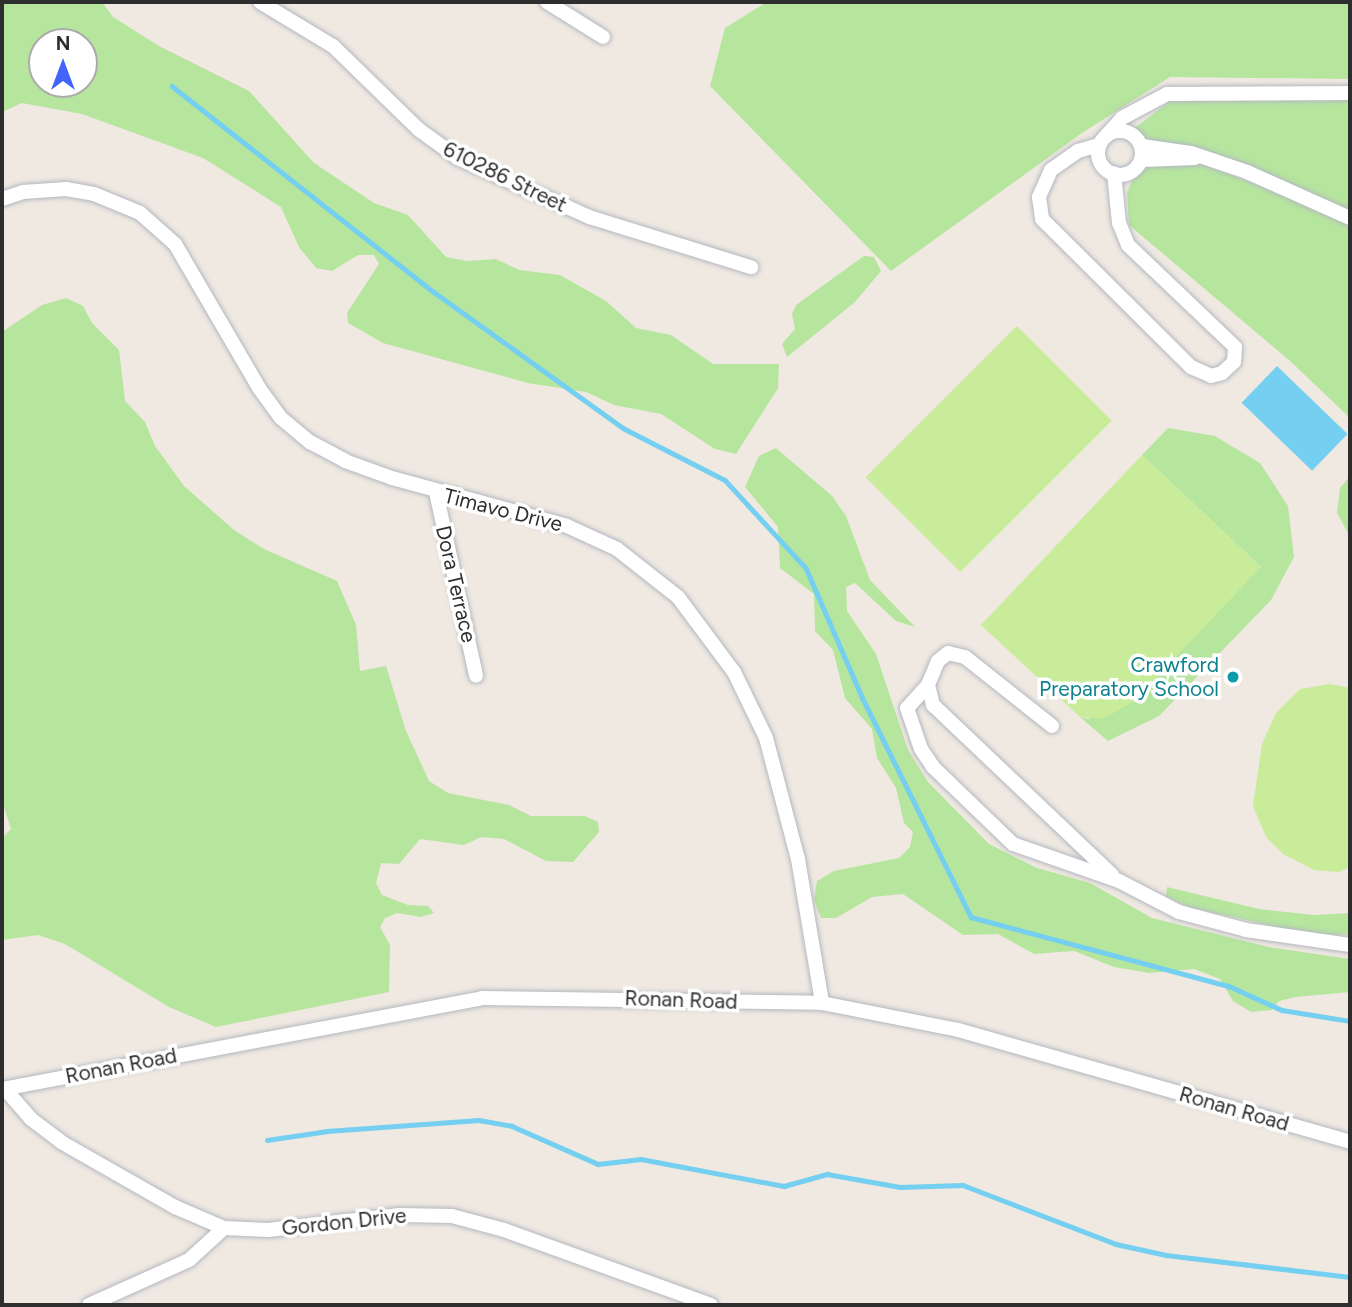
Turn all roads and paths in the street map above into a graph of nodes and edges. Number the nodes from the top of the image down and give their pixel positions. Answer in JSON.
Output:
{"nodes":[{"id":1,"x":260,"y":2,"type":"edge"},
{"id":2,"x":547,"y":2,"type":"edge"},
{"id":3,"x":603,"y":37,"type":"dead end"},
{"id":4,"x":1350,"y":93,"type":"edge"},
{"id":5,"x":1140,"y":108,"type":"junction"},
{"id":6,"x":1128,"y":132,"type":"junction"},
{"id":7,"x":1103,"y":141,"type":"junction"},
{"id":8,"x":1142,"y":153,"type":"junction"},
{"id":9,"x":1121,"y":173,"type":"junction"},
{"id":10,"x":2,"y":199,"type":"edge"},
{"id":11,"x":1350,"y":218,"type":"edge"},
{"id":12,"x":751,"y":267,"type":"dead end"},
{"id":13,"x":436,"y":492,"type":"junction"},
{"id":14,"x":476,"y":676,"type":"dead end"},
{"id":15,"x":928,"y":685,"type":"junction"},
{"id":16,"x":1052,"y":726,"type":"dead end"},
{"id":17,"x":1119,"y":881,"type":"junction"},
{"id":18,"x":1350,"y":945,"type":"edge"},
{"id":19,"x":822,"y":1003,"type":"junction"},
{"id":20,"x":3,"y":1089,"type":"edge"},
{"id":21,"x":1350,"y":1142,"type":"edge"},
{"id":22,"x":224,"y":1228,"type":"junction"},
{"id":23,"x":89,"y":1305,"type":"edge"},
{"id":24,"x":711,"y":1305,"type":"edge"}],
"edges":[{"from":1,"to":12,"type":"street","name":"610286 Street"},
{"from":2,"to":3,"type":"street"},
{"from":4,"to":5,"type":"street"},
{"from":5,"to":6,"type":"street"},
{"from":5,"to":7,"type":"street"},
{"from":6,"to":7,"type":"street"},
{"from":6,"to":8,"type":"street"},
{"from":7,"to":9,"type":"street"},
{"from":7,"to":9,"type":"street"},
{"from":8,"to":9,"type":"street"},
{"from":8,"to":11,"type":"street"},
{"from":10,"to":13,"type":"street","name":"Timavo Drive"},
{"from":13,"to":14,"type":"street","name":"Dora Terrace"},
{"from":13,"to":19,"type":"street","name":"Timavo Drive"},
{"from":15,"to":16,"type":"street"},
{"from":15,"to":17,"type":"street"},
{"from":15,"to":17,"type":"street"},
{"from":17,"to":18,"type":"street"},
{"from":19,"to":20,"type":"street","name":"Ronan Road"},
{"from":19,"to":21,"type":"street","name":"Ronan Road"},
{"from":20,"to":22,"type":"street","name":"Gordon Drive"},
{"from":22,"to":23,"type":"street"},
{"from":22,"to":24,"type":"street","name":"Gordon Drive"}]}
